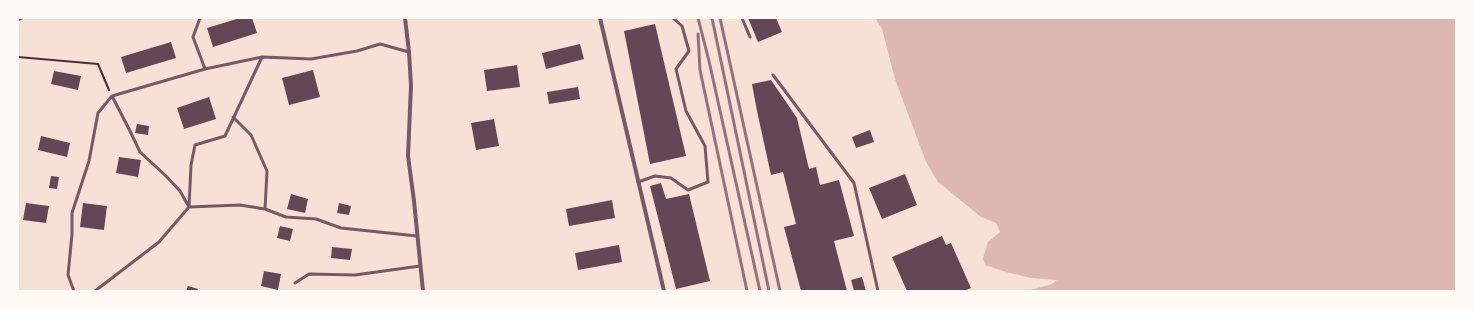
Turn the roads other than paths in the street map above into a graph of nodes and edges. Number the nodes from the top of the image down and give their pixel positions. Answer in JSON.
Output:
{"nodes":[{"id":1,"x":22,"y":18,"type":"edge"},
{"id":2,"x":200,"y":18,"type":"edge"},
{"id":3,"x":405,"y":18,"type":"edge"},
{"id":4,"x":600,"y":18,"type":"edge"},
{"id":5,"x":673,"y":18,"type":"edge"},
{"id":6,"x":742,"y":18,"type":"edge"},
{"id":7,"x":18,"y":20,"type":"edge"},
{"id":8,"x":750,"y":37,"type":"dead end"},
{"id":9,"x":409,"y":52,"type":"junction"},
{"id":10,"x":262,"y":57,"type":"junction"},
{"id":11,"x":205,"y":69,"type":"junction"},
{"id":12,"x":773,"y":75,"type":"dead end"},
{"id":13,"x":112,"y":96,"type":"junction"},
{"id":14,"x":233,"y":117,"type":"junction"},
{"id":15,"x":638,"y":182,"type":"junction"},
{"id":16,"x":189,"y":207,"type":"junction"},
{"id":17,"x":265,"y":209,"type":"junction"},
{"id":18,"x":417,"y":236,"type":"junction"},
{"id":19,"x":420,"y":266,"type":"junction"},
{"id":20,"x":294,"y":283,"type":"dead end"},
{"id":21,"x":74,"y":291,"type":"edge"},
{"id":22,"x":96,"y":291,"type":"edge"},
{"id":23,"x":423,"y":291,"type":"edge"},
{"id":24,"x":664,"y":291,"type":"edge"},
{"id":25,"x":878,"y":291,"type":"edge"}],
"edges":[{"from":1,"to":7,"type":"lane"},
{"from":2,"to":11,"type":"lane"},
{"from":3,"to":9,"type":"street"},
{"from":4,"to":15,"type":"street"},
{"from":5,"to":15,"type":"lane"},
{"from":6,"to":8,"type":"lane"},
{"from":9,"to":10,"type":"lane"},
{"from":9,"to":18,"type":"street"},
{"from":10,"to":11,"type":"lane"},
{"from":10,"to":14,"type":"lane"},
{"from":11,"to":13,"type":"lane"},
{"from":12,"to":25,"type":"lane"},
{"from":13,"to":16,"type":"lane"},
{"from":13,"to":21,"type":"lane"},
{"from":14,"to":16,"type":"lane"},
{"from":14,"to":17,"type":"lane"},
{"from":15,"to":24,"type":"street"},
{"from":16,"to":17,"type":"lane"},
{"from":16,"to":22,"type":"lane"},
{"from":17,"to":18,"type":"lane"},
{"from":18,"to":19,"type":"street"},
{"from":19,"to":20,"type":"lane"},
{"from":19,"to":23,"type":"street"}]}
